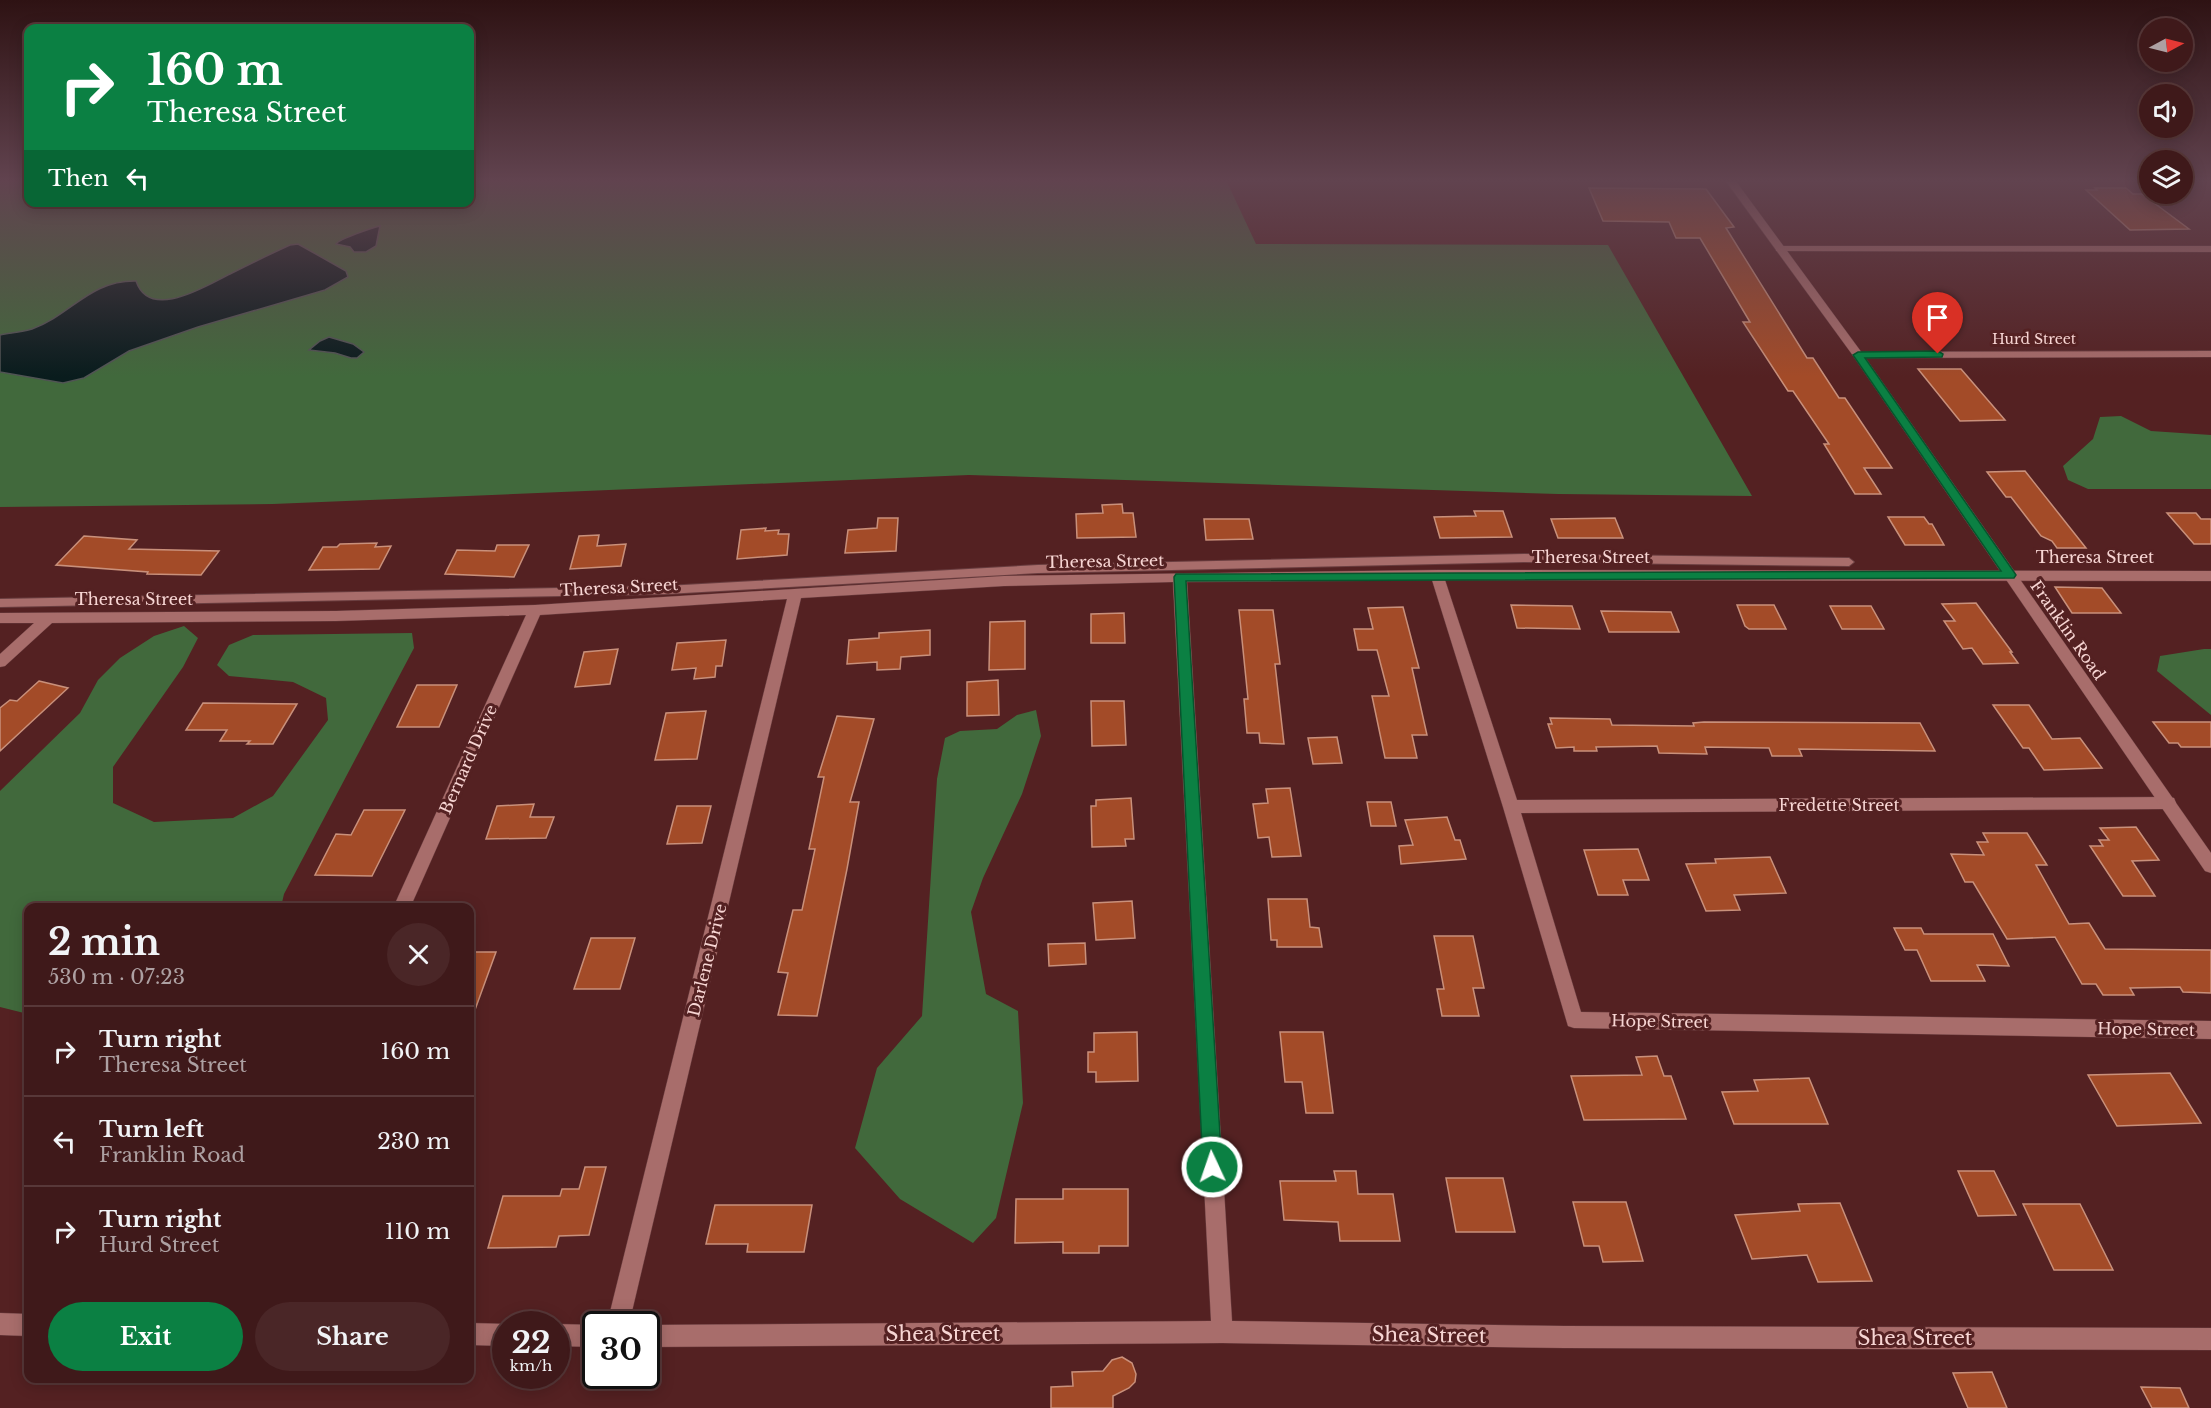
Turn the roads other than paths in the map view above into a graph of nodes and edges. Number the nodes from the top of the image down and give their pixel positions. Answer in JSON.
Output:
{"nodes":[{"id":1,"x":1778,"y":246,"type":"edge"},
{"id":2,"x":1780,"y":249,"type":"junction"},
{"id":3,"x":2211,"y":249,"type":"edge"},
{"id":4,"x":2211,"y":354,"type":"edge"},
{"id":5,"x":1858,"y":355,"type":"junction"},
{"id":6,"x":1849,"y":562,"type":"dead end"},
{"id":7,"x":1437,"y":575,"type":"junction"},
{"id":8,"x":2010,"y":575,"type":"junction"},
{"id":9,"x":2211,"y":576,"type":"edge"},
{"id":10,"x":1180,"y":577,"type":"junction"},
{"id":11,"x":795,"y":595,"type":"junction"},
{"id":12,"x":0,"y":603,"type":"edge"},
{"id":13,"x":535,"y":610,"type":"junction"},
{"id":14,"x":50,"y":617,"type":"junction"},
{"id":15,"x":0,"y":618,"type":"edge"},
{"id":16,"x":0,"y":662,"type":"edge"},
{"id":17,"x":2168,"y":803,"type":"junction"},
{"id":18,"x":1511,"y":807,"type":"junction"},
{"id":19,"x":2211,"y":866,"type":"edge"},
{"id":20,"x":403,"y":903,"type":"edge"},
{"id":21,"x":2211,"y":1030,"type":"edge"},
{"id":22,"x":621,"y":1311,"type":"edge"},
{"id":23,"x":0,"y":1324,"type":"edge"},
{"id":24,"x":24,"y":1325,"type":"edge"},
{"id":25,"x":1222,"y":1332,"type":"junction"},
{"id":26,"x":474,"y":1334,"type":"edge"},
{"id":27,"x":492,"y":1335,"type":"edge"},
{"id":28,"x":660,"y":1336,"type":"edge"},
{"id":29,"x":2211,"y":1339,"type":"edge"}],
"edges":[{"from":1,"to":2,"type":"street","name":"Franklin Road"},
{"from":2,"to":3,"type":"street"},
{"from":2,"to":5,"type":"street","name":"Franklin Road"},
{"from":4,"to":5,"type":"street","name":"Hurd Street"},
{"from":5,"to":8,"type":"street","name":"Franklin Road"},
{"from":6,"to":12,"type":"lane"},
{"from":7,"to":8,"type":"street","name":"Theresa Street"},
{"from":7,"to":10,"type":"street","name":"Theresa Street"},
{"from":7,"to":18,"type":"street","name":"Hope Street"},
{"from":8,"to":9,"type":"street","name":"Theresa Street"},
{"from":8,"to":17,"type":"street","name":"Franklin Road"},
{"from":10,"to":11,"type":"street","name":"Theresa Street"},
{"from":10,"to":25,"type":"street"},
{"from":11,"to":13,"type":"street","name":"Theresa Street"},
{"from":11,"to":22,"type":"street","name":"Darlene Drive"},
{"from":13,"to":14,"type":"street","name":"Theresa Street"},
{"from":13,"to":20,"type":"street","name":"Bernard Drive"},
{"from":14,"to":15,"type":"street","name":"Theresa Street"},
{"from":14,"to":16,"type":"street"},
{"from":17,"to":18,"type":"street","name":"Fredette Street"},
{"from":17,"to":19,"type":"street","name":"Franklin Road"},
{"from":18,"to":21,"type":"street","name":"Hope Street"},
{"from":23,"to":24,"type":"street"},
{"from":25,"to":28,"type":"street","name":"Shea Street"},
{"from":25,"to":29,"type":"street","name":"Shea Street"},
{"from":26,"to":27,"type":"street"}]}
